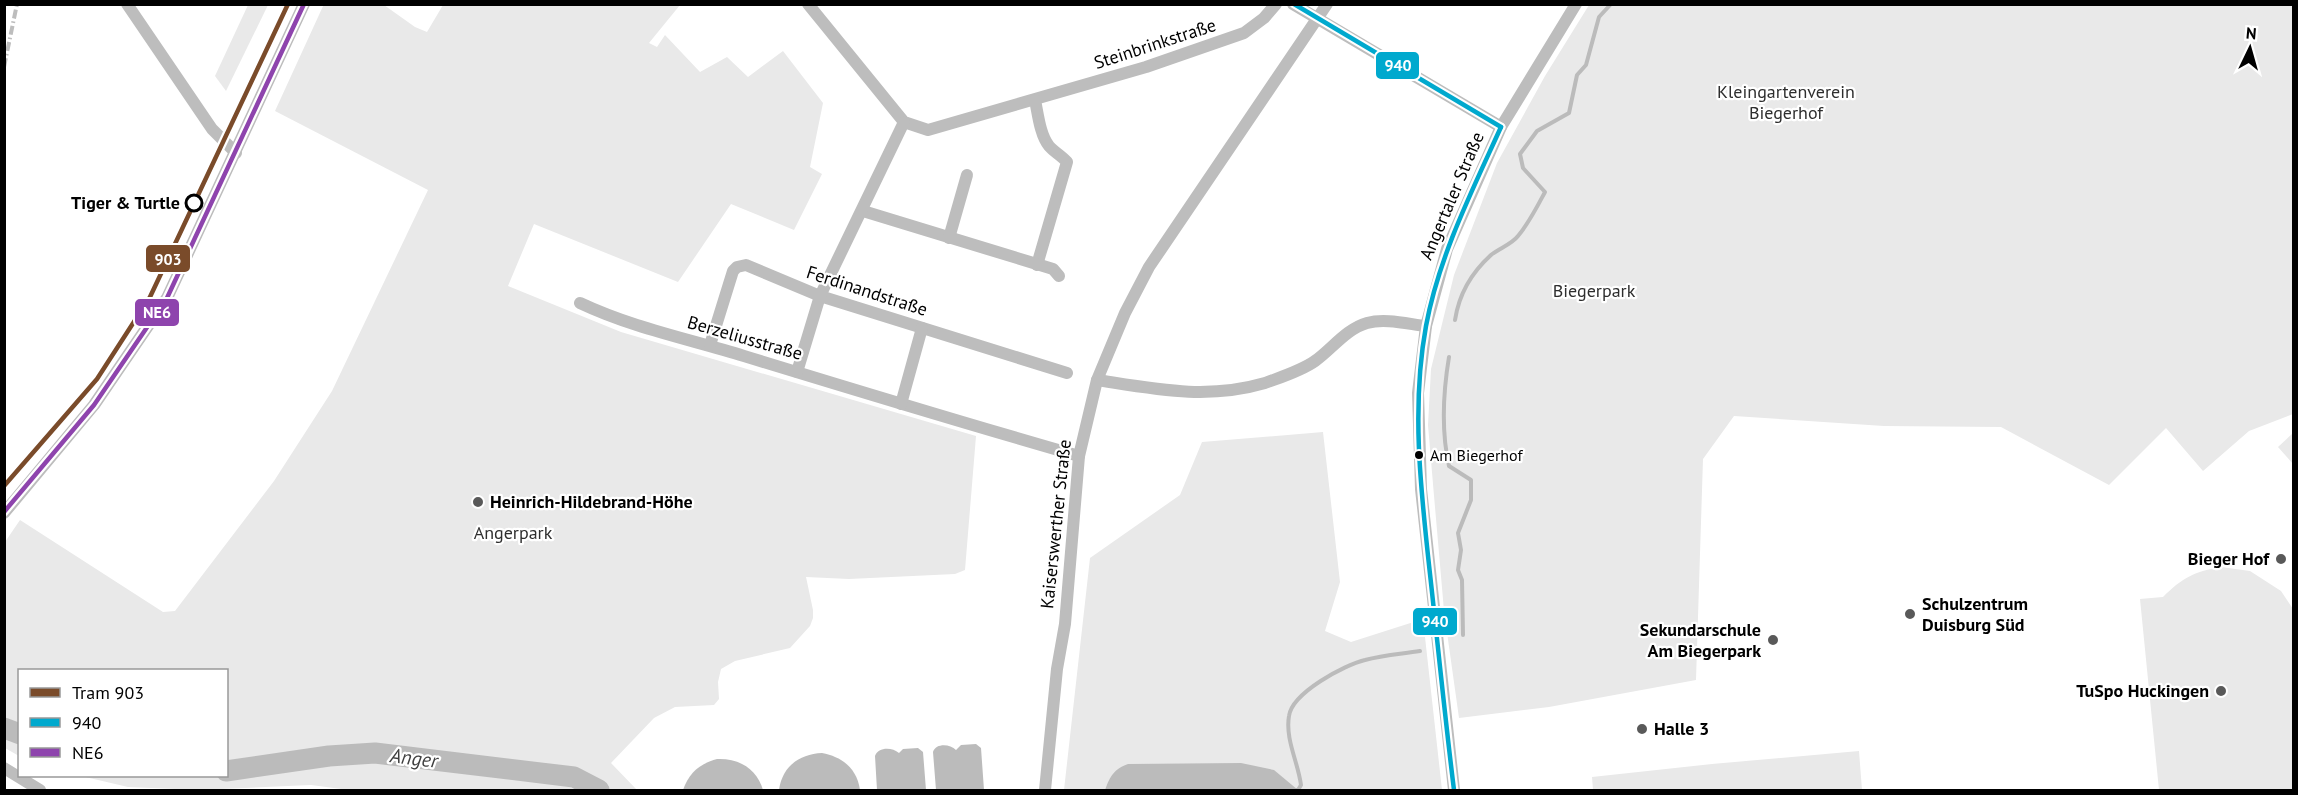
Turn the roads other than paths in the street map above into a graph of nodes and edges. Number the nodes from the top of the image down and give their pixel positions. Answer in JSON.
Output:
{"nodes":[{"id":1,"x":127,"y":4,"type":"edge"},
{"id":2,"x":304,"y":4,"type":"edge"},
{"id":3,"x":808,"y":4,"type":"edge"},
{"id":4,"x":1276,"y":4,"type":"edge"},
{"id":5,"x":1293,"y":4,"type":"edge"},
{"id":6,"x":1327,"y":4,"type":"edge"},
{"id":7,"x":1576,"y":4,"type":"edge"},
{"id":8,"x":1318,"y":19,"type":"junction"},
{"id":9,"x":1035,"y":100,"type":"junction"},
{"id":10,"x":904,"y":122,"type":"junction"},
{"id":11,"x":1501,"y":127,"type":"junction"},
{"id":12,"x":236,"y":153,"type":"junction"},
{"id":13,"x":968,"y":175,"type":"dead end"},
{"id":14,"x":863,"y":211,"type":"junction"},
{"id":15,"x":949,"y":238,"type":"junction"},
{"id":16,"x":1037,"y":265,"type":"junction"},
{"id":17,"x":1059,"y":276,"type":"dead end"},
{"id":18,"x":820,"y":297,"type":"junction"},
{"id":19,"x":580,"y":303,"type":"dead end"},
{"id":20,"x":1426,"y":326,"type":"junction"},
{"id":21,"x":922,"y":328,"type":"junction"},
{"id":22,"x":710,"y":345,"type":"junction"},
{"id":23,"x":797,"y":372,"type":"junction"},
{"id":24,"x":1067,"y":373,"type":"dead end"},
{"id":25,"x":1097,"y":380,"type":"junction"},
{"id":26,"x":901,"y":404,"type":"junction"},
{"id":27,"x":1079,"y":456,"type":"junction"},
{"id":28,"x":4,"y":513,"type":"edge"},
{"id":29,"x":4,"y":768,"type":"edge"},
{"id":30,"x":18,"y":777,"type":"edge"},
{"id":31,"x":19,"y":777,"type":"edge"},
{"id":32,"x":40,"y":790,"type":"edge"},
{"id":33,"x":1045,"y":790,"type":"edge"},
{"id":34,"x":1454,"y":790,"type":"edge"}],
"edges":[{"from":1,"to":12,"type":"street"},
{"from":2,"to":12,"type":"street"},
{"from":3,"to":10,"type":"street"},
{"from":4,"to":9,"type":"street","name":"Steinbrinkstraße"},
{"from":5,"to":8,"type":"street"},
{"from":6,"to":8,"type":"street","name":"Kaiserswerther Straße"},
{"from":7,"to":11,"type":"street","name":"Angertaler Straße"},
{"from":8,"to":11,"type":"street"},
{"from":8,"to":25,"type":"street","name":"Kaiserswerther Straße"},
{"from":9,"to":10,"type":"street","name":"Steinbrinkstraße"},
{"from":9,"to":16,"type":"street"},
{"from":10,"to":14,"type":"street"},
{"from":11,"to":20,"type":"street","name":"Angertaler Straße"},
{"from":12,"to":28,"type":"street"},
{"from":13,"to":15,"type":"street"},
{"from":14,"to":15,"type":"street"},
{"from":14,"to":18,"type":"street"},
{"from":15,"to":16,"type":"street"},
{"from":16,"to":17,"type":"street"},
{"from":18,"to":21,"type":"street","name":"Ferdinandstraße"},
{"from":18,"to":22,"type":"street","name":"Ferdinandstraße"},
{"from":18,"to":23,"type":"street"},
{"from":19,"to":22,"type":"street","name":"Berzeliusstraße"},
{"from":20,"to":25,"type":"street"},
{"from":20,"to":34,"type":"street","name":"Angertaler Straße"},
{"from":21,"to":24,"type":"street","name":"Ferdinandstraße"},
{"from":21,"to":26,"type":"street"},
{"from":22,"to":23,"type":"street","name":"Berzeliusstraße"},
{"from":23,"to":26,"type":"street","name":"Berzeliusstraße"},
{"from":25,"to":27,"type":"street","name":"Kaiserswerther Straße"},
{"from":26,"to":27,"type":"street","name":"Berzeliusstraße"},
{"from":27,"to":33,"type":"street","name":"Kaiserswerther Straße"},
{"from":29,"to":30,"type":"street"},
{"from":31,"to":32,"type":"street"}]}
